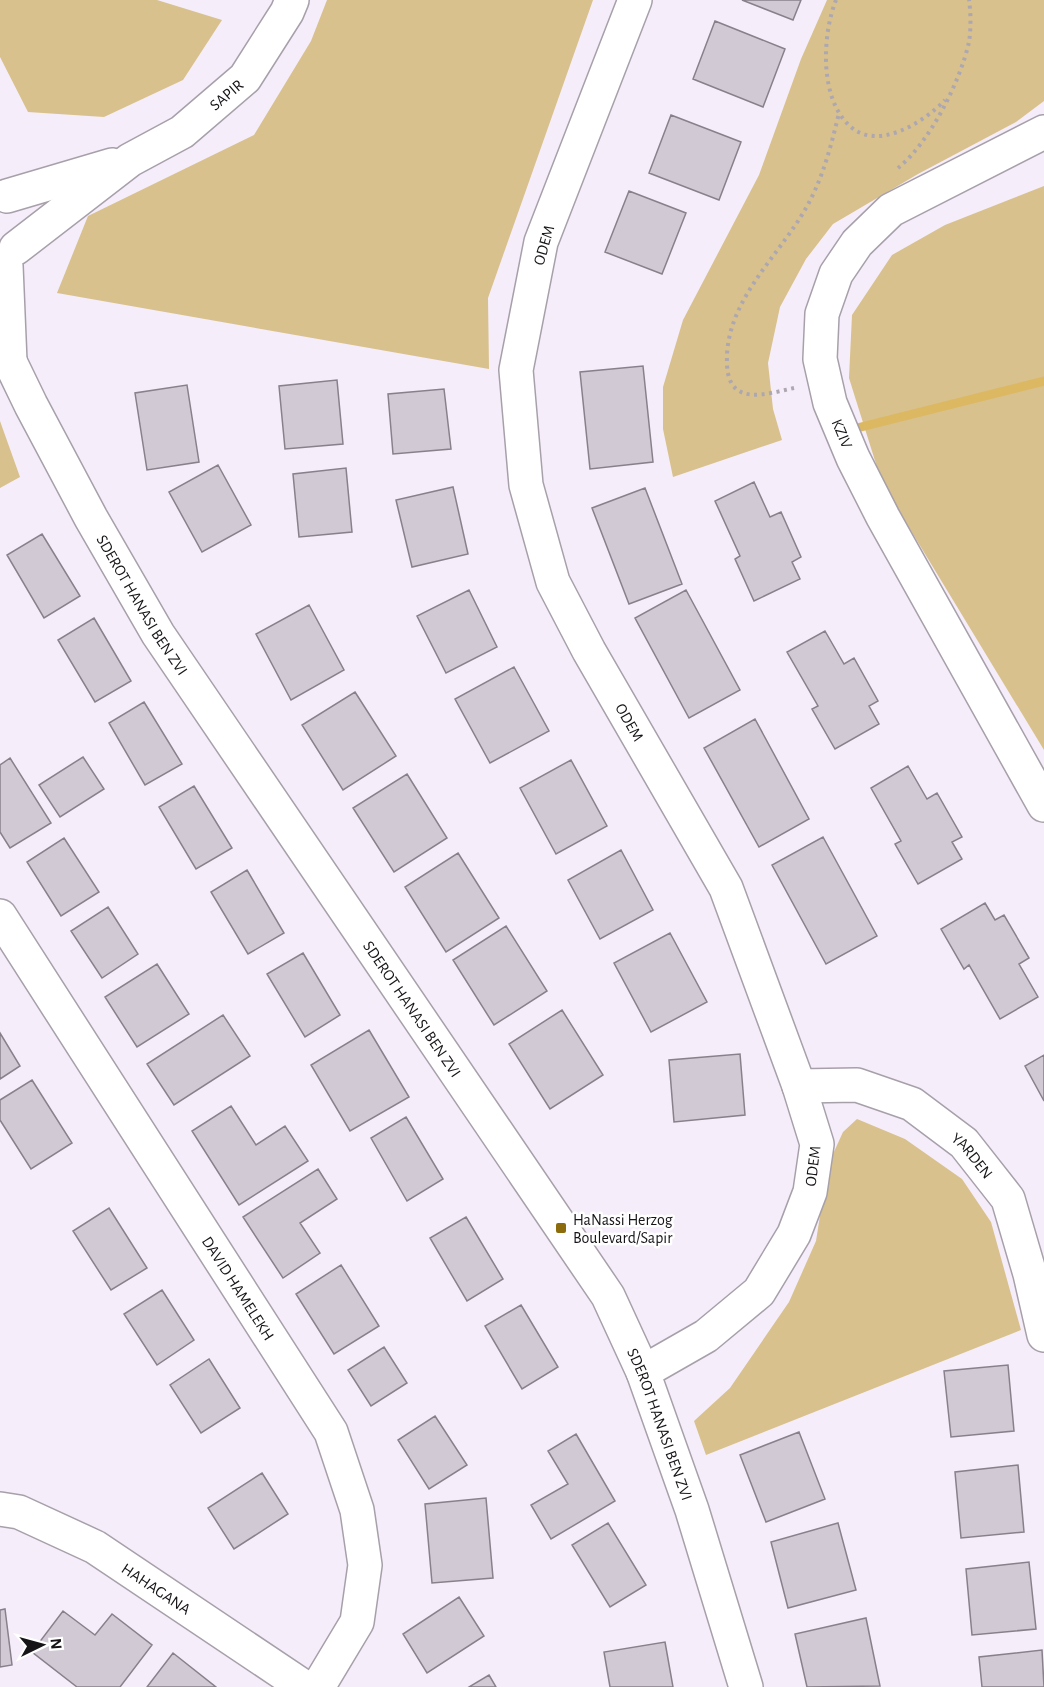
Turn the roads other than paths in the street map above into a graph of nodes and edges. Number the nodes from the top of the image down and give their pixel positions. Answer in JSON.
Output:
{"nodes":[{"id":1,"x":292,"y":0,"type":"edge"},
{"id":2,"x":635,"y":0,"type":"edge"},
{"id":3,"x":1044,"y":132,"type":"edge"},
{"id":4,"x":130,"y":160,"type":"junction"},
{"id":5,"x":4,"y":192,"type":"edge"},
{"id":6,"x":7,"y":261,"type":"edge"},
{"id":7,"x":5,"y":352,"type":"edge"},
{"id":8,"x":1044,"y":804,"type":"edge"},
{"id":9,"x":0,"y":916,"type":"edge"},
{"id":10,"x":799,"y":1086,"type":"junction"},
{"id":11,"x":1044,"y":1335,"type":"edge"},
{"id":12,"x":643,"y":1372,"type":"junction"},
{"id":13,"x":0,"y":1509,"type":"edge"},
{"id":14,"x":304,"y":1687,"type":"edge"},
{"id":15,"x":318,"y":1687,"type":"edge"},
{"id":16,"x":746,"y":1687,"type":"edge"}],
"edges":[{"from":1,"to":4,"type":"street","name":"SAPIR"},
{"from":2,"to":10,"type":"street","name":"ODEM"},
{"from":3,"to":8,"type":"street","name":"KZIV"},
{"from":4,"to":5,"type":"street","name":"SAPIR"},
{"from":4,"to":6,"type":"street","name":"SAPIR"},
{"from":5,"to":6,"type":"street","name":"SDEROT HANASI BEN ZVI"},
{"from":6,"to":7,"type":"street","name":"SDEROT HANASI BEN ZVI"},
{"from":7,"to":12,"type":"street","name":"SDEROT HANASI BEN ZVI"},
{"from":9,"to":15,"type":"street","name":"DAVID HAMELEKH"},
{"from":10,"to":11,"type":"street","name":"YARDEN"},
{"from":10,"to":12,"type":"street","name":"ODEM"},
{"from":12,"to":16,"type":"street","name":"SDEROT HANASI BEN ZVI"},
{"from":13,"to":14,"type":"street","name":"HAHAGANA"}]}
